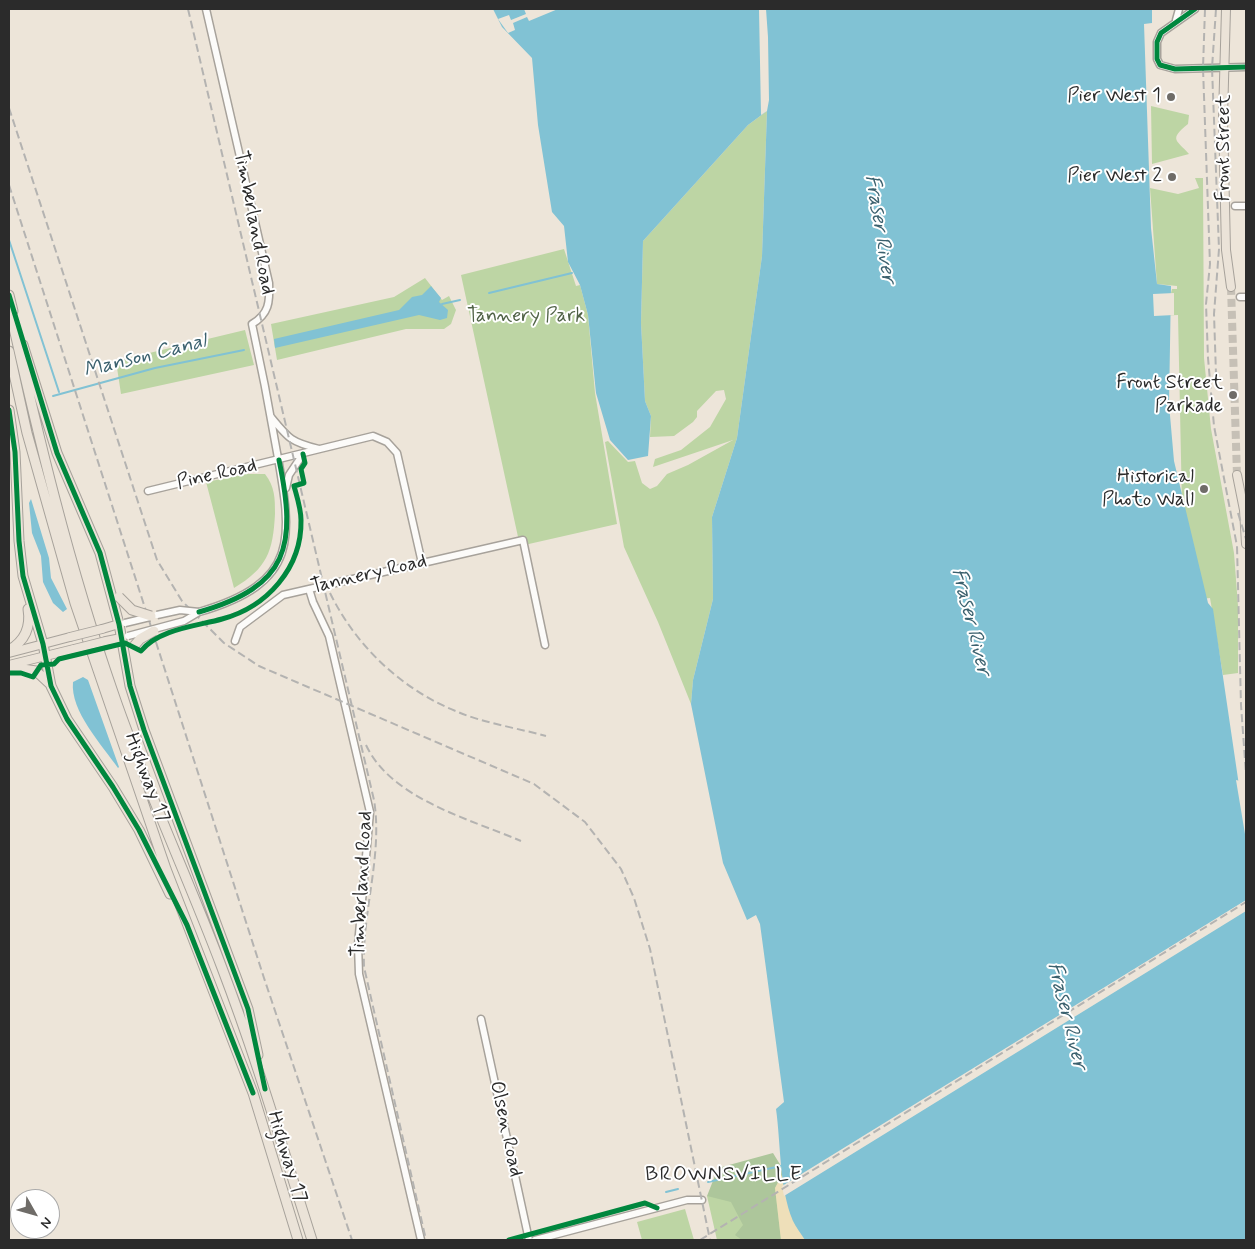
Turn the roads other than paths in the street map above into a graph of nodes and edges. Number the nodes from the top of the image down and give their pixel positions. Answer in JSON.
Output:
{"nodes":[{"id":1,"x":206,"y":9,"type":"edge"},
{"id":2,"x":1179,"y":9,"type":"edge"},
{"id":3,"x":1195,"y":9,"type":"edge"},
{"id":4,"x":1226,"y":9,"type":"edge"},
{"id":5,"x":1186,"y":13,"type":"junction"},
{"id":6,"x":1176,"y":22,"type":"junction"},
{"id":7,"x":1246,"y":67,"type":"edge"},
{"id":8,"x":1225,"y":68,"type":"junction"},
{"id":9,"x":1235,"y":206,"type":"dead end"},
{"id":10,"x":1246,"y":206,"type":"edge"},
{"id":11,"x":1231,"y":287,"type":"tunnel mouth"},
{"id":12,"x":9,"y":295,"type":"edge"},
{"id":13,"x":9,"y":306,"type":"edge"},
{"id":14,"x":9,"y":351,"type":"edge"},
{"id":15,"x":9,"y":410,"type":"edge"},
{"id":16,"x":271,"y":416,"type":"junction"},
{"id":17,"x":320,"y":449,"type":"junction"},
{"id":18,"x":303,"y":454,"type":"junction"},
{"id":19,"x":279,"y":460,"type":"junction"},
{"id":20,"x":1236,"y":475,"type":"tunnel mouth"},
{"id":21,"x":148,"y":491,"type":"dead end"},
{"id":22,"x":286,"y":493,"type":"junction"},
{"id":23,"x":1246,"y":544,"type":"edge"},
{"id":24,"x":422,"y":563,"type":"junction"},
{"id":25,"x":110,"y":586,"type":"junction"},
{"id":26,"x":309,"y":589,"type":"junction"},
{"id":27,"x":26,"y":590,"type":"junction"},
{"id":28,"x":199,"y":612,"type":"junction"},
{"id":29,"x":151,"y":616,"type":"junction"},
{"id":30,"x":122,"y":624,"type":"junction"},
{"id":31,"x":154,"y":630,"type":"junction"},
{"id":32,"x":125,"y":637,"type":"junction"},
{"id":33,"x":235,"y":641,"type":"dead end"},
{"id":34,"x":43,"y":644,"type":"junction"},
{"id":35,"x":545,"y":645,"type":"dead end"},
{"id":36,"x":9,"y":652,"type":"edge"},
{"id":37,"x":45,"y":656,"type":"junction"},
{"id":38,"x":9,"y":666,"type":"edge"},
{"id":39,"x":51,"y":686,"type":"junction"},
{"id":40,"x":130,"y":686,"type":"junction"},
{"id":41,"x":187,"y":925,"type":"junction"},
{"id":42,"x":481,"y":1018,"type":"dead end"},
{"id":43,"x":265,"y":1089,"type":"junction"},
{"id":44,"x":702,"y":1200,"type":"dead end"},
{"id":45,"x":298,"y":1240,"type":"edge"},
{"id":46,"x":312,"y":1240,"type":"edge"},
{"id":47,"x":421,"y":1240,"type":"edge"},
{"id":48,"x":529,"y":1240,"type":"edge"},
{"id":49,"x":535,"y":1240,"type":"edge"}],
"edges":[{"from":1,"to":16,"type":"street","name":"Timberland Road"},
{"from":2,"to":5,"type":"street"},
{"from":2,"to":6,"type":"street"},
{"from":3,"to":5,"type":"street"},
{"from":4,"to":8,"type":"main road","name":"Front Street"},
{"from":5,"to":6,"type":"street"},
{"from":6,"to":8,"type":"street"},
{"from":7,"to":8,"type":"street"},
{"from":8,"to":11,"type":"main road","name":"Front Street"},
{"from":9,"to":10,"type":"street"},
{"from":12,"to":25,"type":"highway"},
{"from":13,"to":43,"type":"highway","name":"Highway 17"},
{"from":14,"to":41,"type":"highway","name":"Highway 17"},
{"from":15,"to":27,"type":"highway"},
{"from":16,"to":17,"type":"street"},
{"from":16,"to":19,"type":"street","name":"Timberland Road"},
{"from":17,"to":18,"type":"street","name":"Pine Road"},
{"from":17,"to":24,"type":"street","name":"Pine Road"},
{"from":18,"to":19,"type":"street","name":"Pine Road"},
{"from":18,"to":22,"type":"street"},
{"from":19,"to":21,"type":"street","name":"Pine Road"},
{"from":19,"to":22,"type":"street"},
{"from":20,"to":23,"type":"main road"},
{"from":22,"to":28,"type":"street"},
{"from":24,"to":26,"type":"street","name":"Tannery Road"},
{"from":24,"to":35,"type":"street","name":"Tannery Road"},
{"from":25,"to":29,"type":"highway","bridge":true},
{"from":25,"to":30,"type":"highway"},
{"from":26,"to":33,"type":"street","name":"Tannery Road"},
{"from":26,"to":47,"type":"street","name":"Timberland Road"},
{"from":27,"to":34,"type":"highway"},
{"from":27,"to":36,"type":"highway"},
{"from":28,"to":29,"type":"street","bridge":true},
{"from":28,"to":31,"type":"street","bridge":true},
{"from":29,"to":30,"type":"street","bridge":true},
{"from":30,"to":32,"type":"highway"},
{"from":30,"to":34,"type":"main road","bridge":true},
{"from":31,"to":32,"type":"street","bridge":true},
{"from":31,"to":40,"type":"highway","bridge":true},
{"from":32,"to":37,"type":"main road","bridge":true},
{"from":32,"to":40,"type":"highway"},
{"from":34,"to":36,"type":"main road"},
{"from":34,"to":37,"type":"highway"},
{"from":37,"to":38,"type":"main road"},
{"from":37,"to":39,"type":"highway"},
{"from":38,"to":39,"type":"highway"},
{"from":39,"to":41,"type":"highway"},
{"from":40,"to":43,"type":"highway"},
{"from":41,"to":45,"type":"highway","name":"Highway 17"},
{"from":42,"to":48,"type":"street","name":"Olsen Road"},
{"from":43,"to":46,"type":"highway","name":"Highway 17"},
{"from":44,"to":49,"type":"street"}]}
